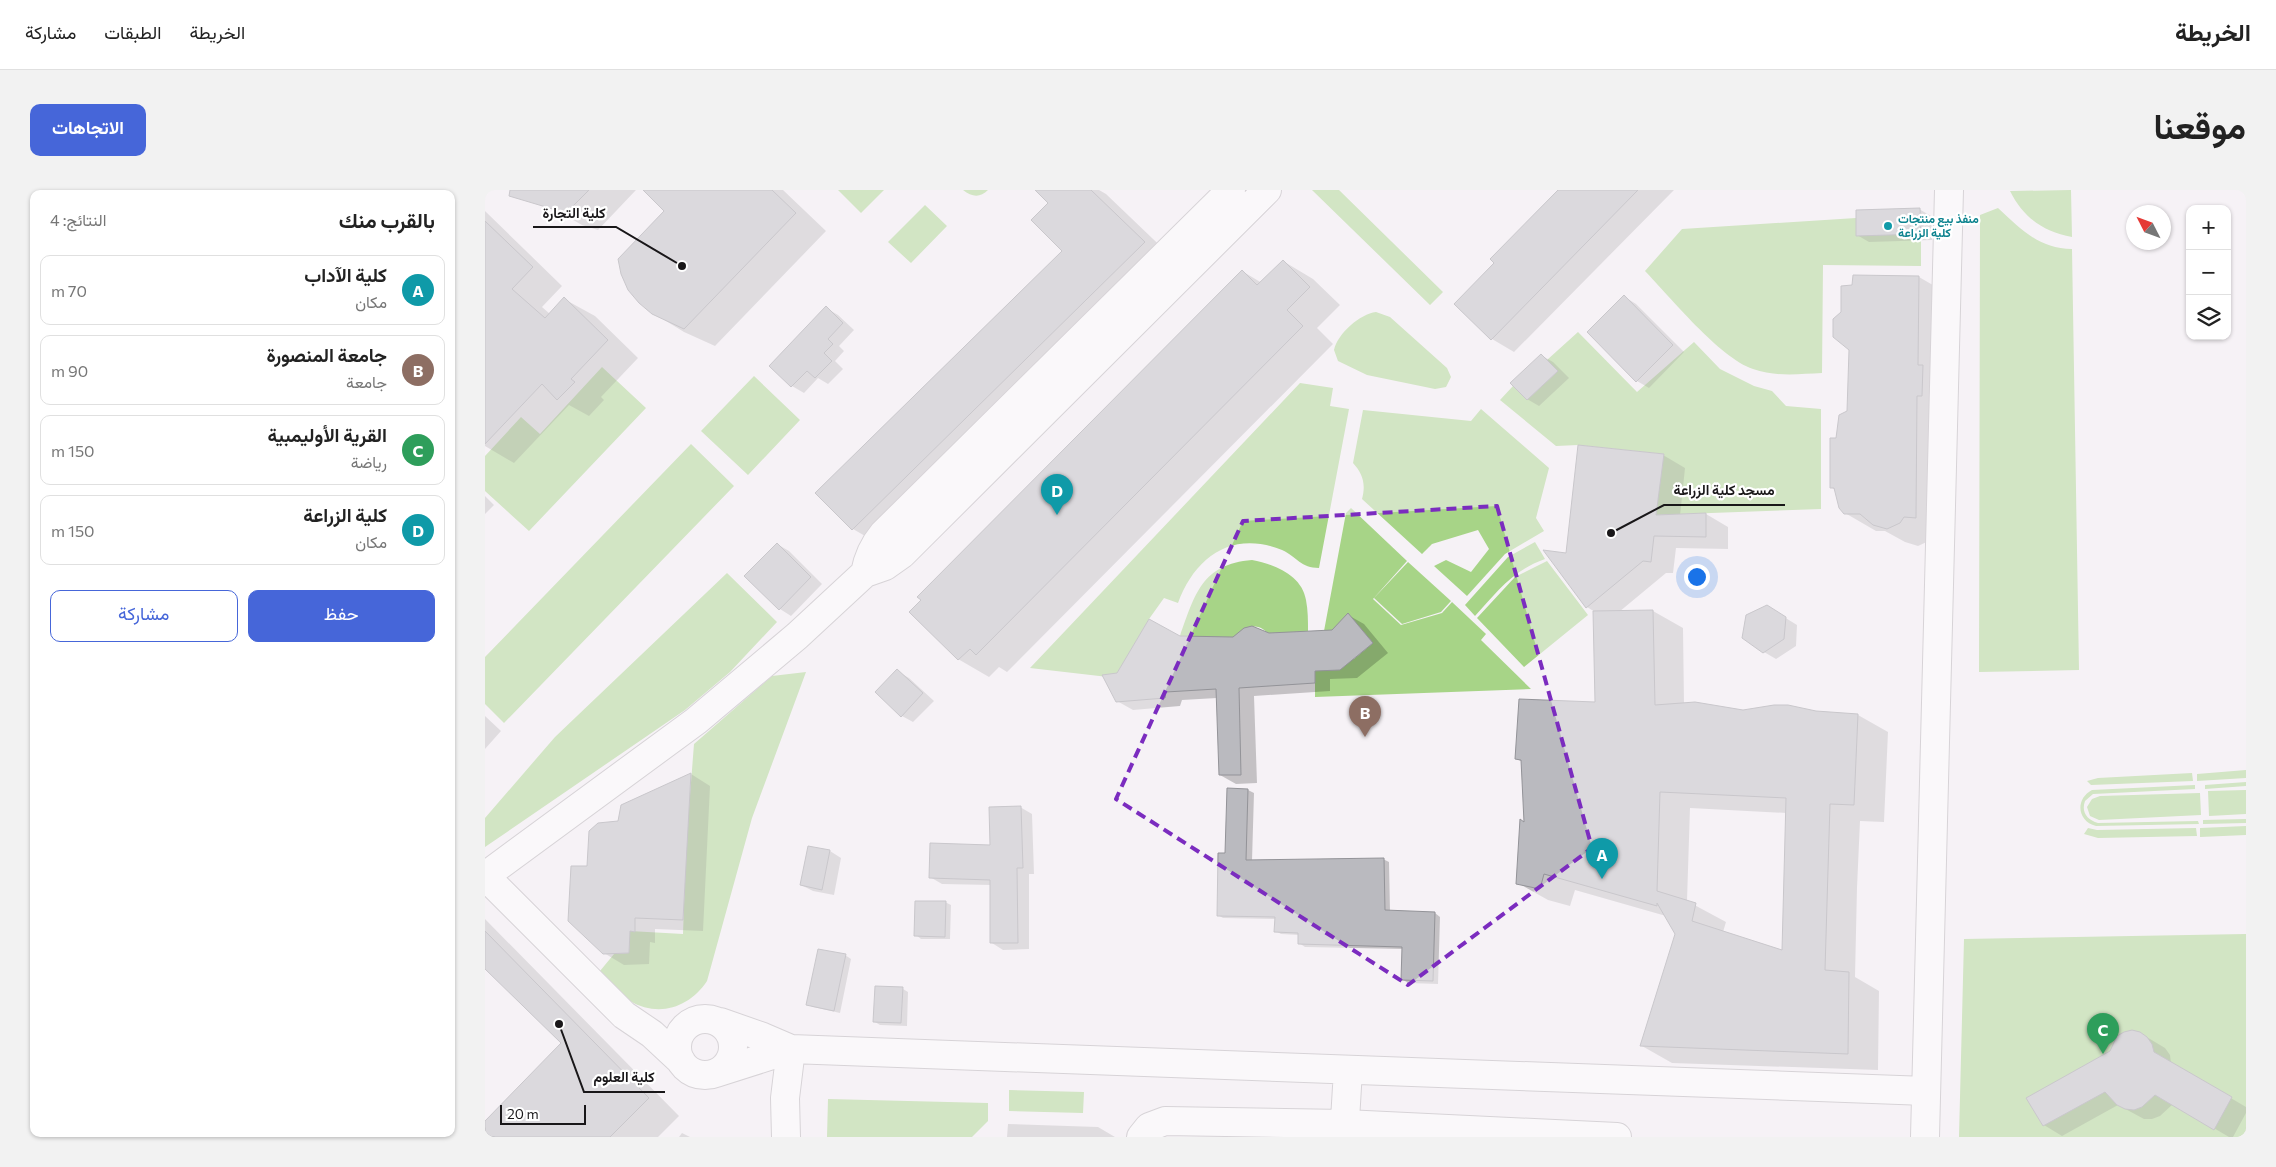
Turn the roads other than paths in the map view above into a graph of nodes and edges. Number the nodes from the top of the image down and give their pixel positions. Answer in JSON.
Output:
{"nodes":[{"id":1,"x":1231,"y":190,"type":"edge"},
{"id":2,"x":1949,"y":190,"type":"edge"},
{"id":3,"x":1262,"y":191,"type":"edge"},
{"id":4,"x":865,"y":573,"type":"junction"},
{"id":5,"x":485,"y":876,"type":"edge"},
{"id":6,"x":693,"y":1021,"type":"junction"},
{"id":7,"x":720,"y":1022,"type":"junction"},
{"id":8,"x":636,"y":1023,"type":"junction"},
{"id":9,"x":791,"y":1049,"type":"junction"},
{"id":10,"x":681,"y":1061,"type":"junction"},
{"id":11,"x":1348,"y":1070,"type":"junction"},
{"id":12,"x":716,"y":1073,"type":"junction"},
{"id":13,"x":1926,"y":1091,"type":"junction"},
{"id":14,"x":1345,"y":1131,"type":"edge"},
{"id":15,"x":1532,"y":1135,"type":"edge"},
{"id":16,"x":786,"y":1137,"type":"edge"},
{"id":17,"x":1141,"y":1137,"type":"edge"},
{"id":18,"x":1617,"y":1137,"type":"edge"},
{"id":19,"x":1925,"y":1137,"type":"edge"}],
"edges":[{"from":1,"to":4,"type":"street"},
{"from":2,"to":13,"type":"street"},
{"from":3,"to":4,"type":"street"},
{"from":4,"to":5,"type":"street"},
{"from":5,"to":8,"type":"street"},
{"from":6,"to":7,"type":"street"},
{"from":6,"to":8,"type":"street"},
{"from":6,"to":10,"type":"street"},
{"from":7,"to":9,"type":"street"},
{"from":7,"to":12,"type":"street"},
{"from":8,"to":10,"type":"street"},
{"from":9,"to":11,"type":"street"},
{"from":9,"to":12,"type":"street"},
{"from":9,"to":16,"type":"street"},
{"from":10,"to":12,"type":"street"},
{"from":11,"to":13,"type":"street"},
{"from":11,"to":14,"type":"street"},
{"from":13,"to":19,"type":"street"},
{"from":14,"to":15,"type":"street"},
{"from":14,"to":17,"type":"street"},
{"from":15,"to":18,"type":"street"}]}
